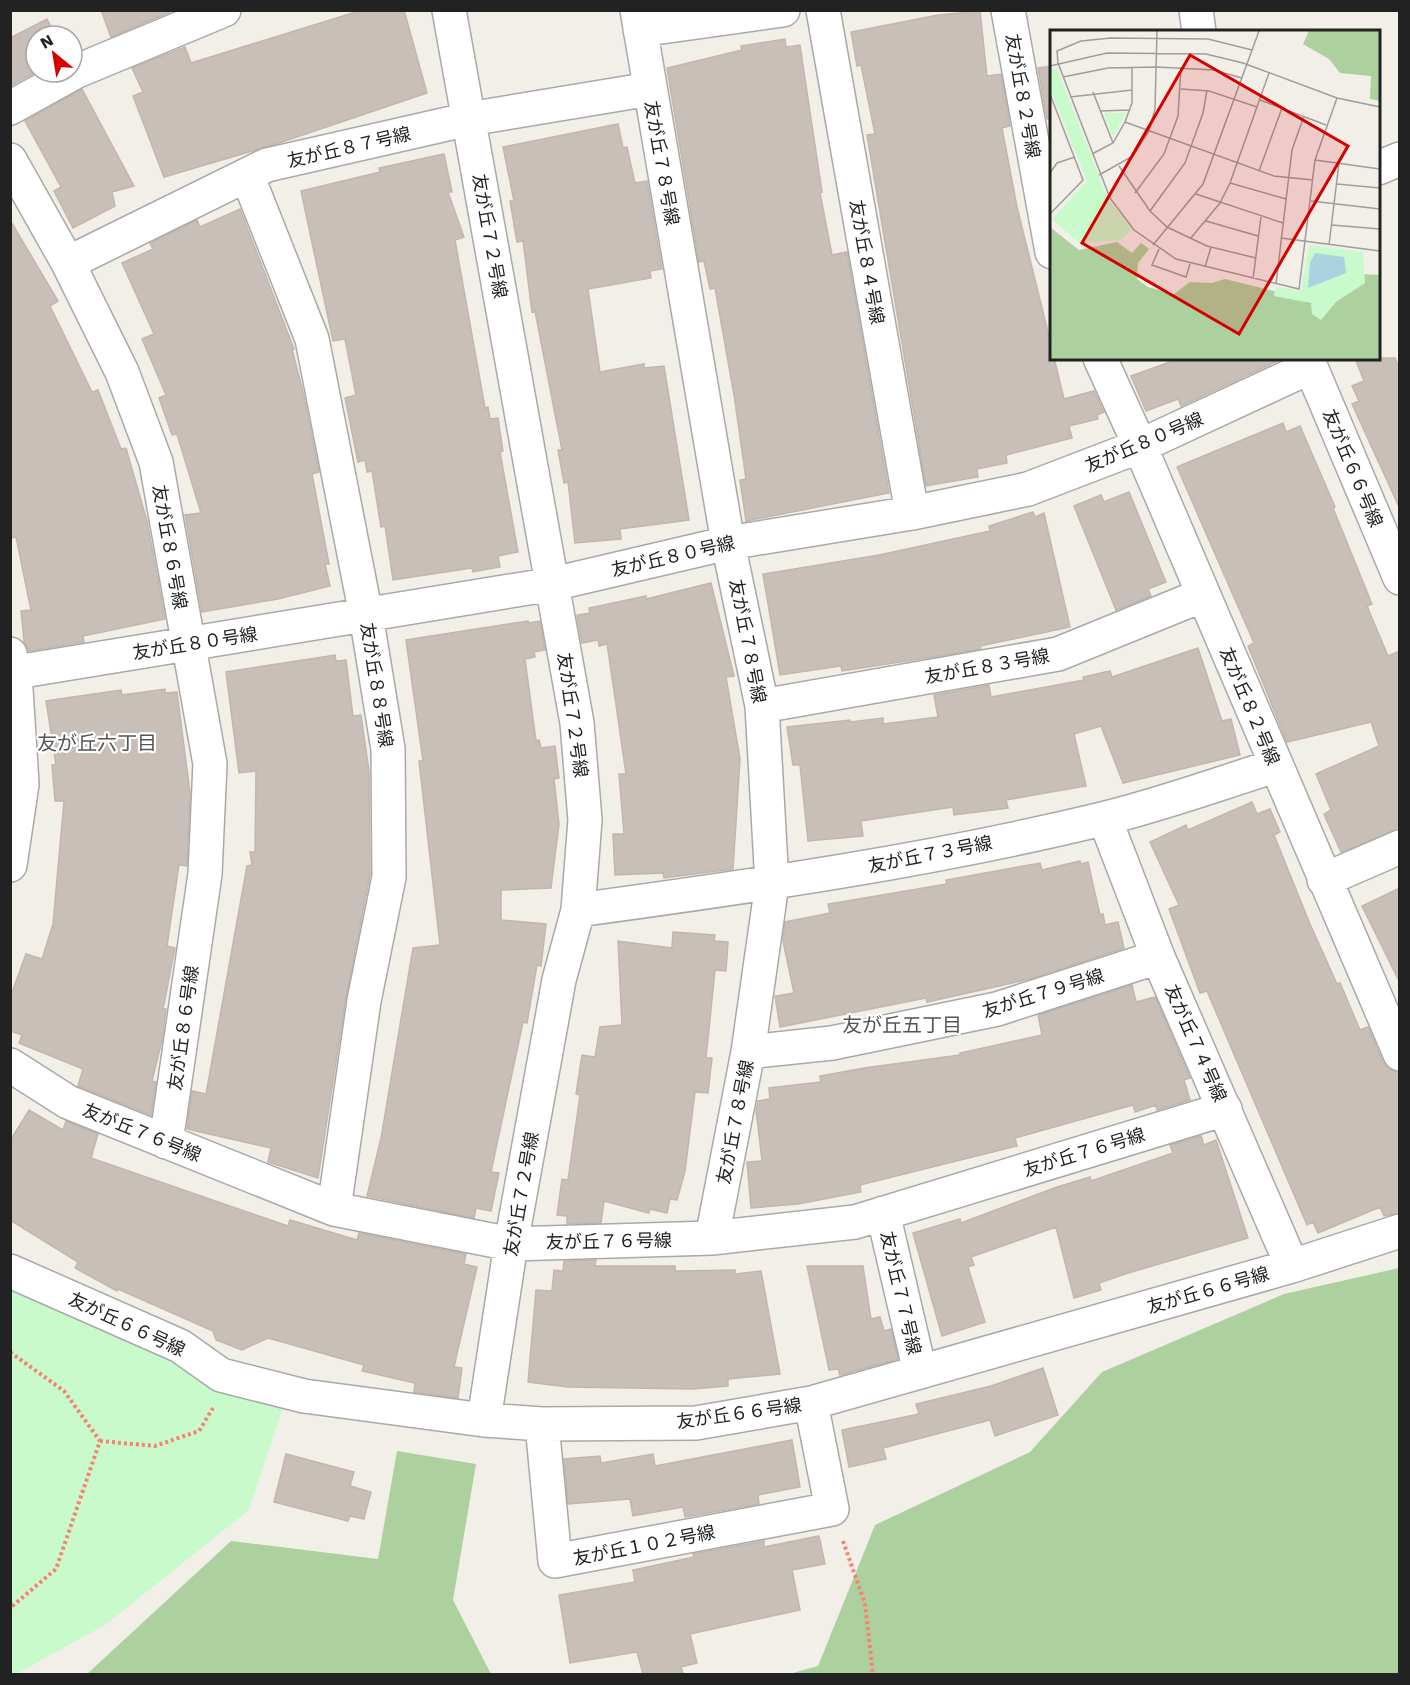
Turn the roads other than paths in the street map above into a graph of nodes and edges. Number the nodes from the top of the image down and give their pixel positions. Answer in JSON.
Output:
{"nodes":[{"id":1,"x":224,"y":10,"type":"edge"},
{"id":2,"x":449,"y":10,"type":"edge"},
{"id":3,"x":783,"y":10,"type":"edge"},
{"id":4,"x":823,"y":10,"type":"edge"},
{"id":5,"x":1008,"y":10,"type":"edge"},
{"id":6,"x":1196,"y":10,"type":"edge"},
{"id":7,"x":638,"y":20,"type":"edge"},
{"id":8,"x":1200,"y":30,"type":"edge"},
{"id":9,"x":650,"y":89,"type":"junction"},
{"id":10,"x":10,"y":108,"type":"edge"},
{"id":11,"x":469,"y":119,"type":"junction"},
{"id":12,"x":1400,"y":159,"type":"edge"},
{"id":13,"x":10,"y":160,"type":"edge"},
{"id":14,"x":1380,"y":167,"type":"edge"},
{"id":15,"x":247,"y":175,"type":"junction"},
{"id":16,"x":1050,"y":241,"type":"edge"},
{"id":17,"x":68,"y":263,"type":"junction"},
{"id":18,"x":1101,"y":360,"type":"edge"},
{"id":19,"x":1309,"y":363,"type":"edge"},
{"id":20,"x":1140,"y":446,"type":"junction"},
{"id":21,"x":1386,"y":508,"type":"edge"},
{"id":22,"x":912,"y":513,"type":"junction"},
{"id":23,"x":728,"y":543,"type":"junction"},
{"id":24,"x":1400,"y":578,"type":"edge"},
{"id":25,"x":553,"y":584,"type":"junction"},
{"id":26,"x":1203,"y":595,"type":"junction"},
{"id":27,"x":366,"y":615,"type":"junction"},
{"id":28,"x":187,"y":644,"type":"junction"},
{"id":29,"x":12,"y":667,"type":"edge"},
{"id":30,"x":762,"y":706,"type":"junction"},
{"id":31,"x":1275,"y":766,"type":"junction"},
{"id":32,"x":1105,"y":819,"type":"junction"},
{"id":33,"x":1400,"y":848,"type":"edge"},
{"id":34,"x":10,"y":865,"type":"edge"},
{"id":35,"x":1324,"y":880,"type":"junction"},
{"id":36,"x":772,"y":884,"type":"junction"},
{"id":37,"x":578,"y":910,"type":"junction"},
{"id":38,"x":1158,"y":957,"type":"junction"},
{"id":39,"x":748,"y":1052,"type":"junction"},
{"id":40,"x":1400,"y":1054,"type":"edge"},
{"id":41,"x":10,"y":1065,"type":"edge"},
{"id":42,"x":1226,"y":1109,"type":"junction"},
{"id":43,"x":166,"y":1142,"type":"junction"},
{"id":44,"x":334,"y":1209,"type":"junction"},
{"id":45,"x":883,"y":1213,"type":"junction"},
{"id":46,"x":1400,"y":1230,"type":"edge"},
{"id":47,"x":712,"y":1238,"type":"junction"},
{"id":48,"x":512,"y":1244,"type":"junction"},
{"id":49,"x":1292,"y":1266,"type":"junction"},
{"id":50,"x":10,"y":1271,"type":"edge"},
{"id":51,"x":920,"y":1372,"type":"junction"},
{"id":52,"x":811,"y":1403,"type":"junction"},
{"id":53,"x":484,"y":1420,"type":"junction"},
{"id":54,"x":542,"y":1424,"type":"junction"}],
"edges":[{"from":1,"to":10,"type":"street"},
{"from":2,"to":11,"type":"street","name":"友が丘７２号線"},
{"from":3,"to":7,"type":"street"},
{"from":4,"to":22,"type":"street","name":"友が丘８４号線"},
{"from":5,"to":16,"type":"street","name":"友が丘８２号線"},
{"from":6,"to":8,"type":"street"},
{"from":7,"to":9,"type":"street","name":"友が丘７８号線"},
{"from":9,"to":11,"type":"street","name":"友が丘８７号線"},
{"from":9,"to":23,"type":"street","name":"友が丘７８号線"},
{"from":11,"to":15,"type":"street","name":"友が丘８７号線"},
{"from":11,"to":25,"type":"street","name":"友が丘７２号線"},
{"from":12,"to":14,"type":"street"},
{"from":13,"to":17,"type":"street","name":"友が丘８６号線"},
{"from":15,"to":17,"type":"street","name":"友が丘８７号線"},
{"from":15,"to":27,"type":"street","name":"友が丘８８号線"},
{"from":17,"to":28,"type":"street","name":"友が丘８６号線"},
{"from":18,"to":20,"type":"street","name":"友が丘８２号線"},
{"from":19,"to":20,"type":"street","name":"友が丘８０号線"},
{"from":19,"to":21,"type":"street","name":"友が丘６６号線"},
{"from":20,"to":22,"type":"street","name":"友が丘８０号線"},
{"from":20,"to":26,"type":"street","name":"友が丘８２号線"},
{"from":21,"to":24,"type":"street","name":"友が丘６６号線"},
{"from":22,"to":23,"type":"street","name":"友が丘８０号線"},
{"from":23,"to":25,"type":"street","name":"友が丘８０号線"},
{"from":23,"to":30,"type":"street","name":"友が丘７８号線"},
{"from":25,"to":27,"type":"street","name":"友が丘８０号線"},
{"from":25,"to":37,"type":"street","name":"友が丘７２号線"},
{"from":26,"to":30,"type":"street","name":"友が丘８３号線"},
{"from":26,"to":31,"type":"street","name":"友が丘８２号線"},
{"from":27,"to":28,"type":"street","name":"友が丘８０号線"},
{"from":27,"to":44,"type":"street","name":"友が丘８８号線"},
{"from":28,"to":29,"type":"street","name":"友が丘８０号線"},
{"from":28,"to":43,"type":"street","name":"友が丘８６号線"},
{"from":29,"to":34,"type":"street"},
{"from":30,"to":36,"type":"street","name":"友が丘７８号線"},
{"from":31,"to":32,"type":"street","name":"友が丘７３号線"},
{"from":31,"to":35,"type":"street","name":"友が丘８２号線"},
{"from":32,"to":36,"type":"street","name":"友が丘７３号線"},
{"from":32,"to":38,"type":"street","name":"友が丘７４号線"},
{"from":33,"to":35,"type":"street"},
{"from":35,"to":40,"type":"street","name":"友が丘８２号線"},
{"from":36,"to":37,"type":"street","name":"友が丘７３号線"},
{"from":36,"to":39,"type":"street","name":"友が丘７８号線"},
{"from":37,"to":48,"type":"street","name":"友が丘７２号線"},
{"from":38,"to":39,"type":"street","name":"友が丘７９号線"},
{"from":38,"to":42,"type":"street","name":"友が丘７４号線"},
{"from":39,"to":47,"type":"street","name":"友が丘７８号線"},
{"from":41,"to":43,"type":"street","name":"友が丘７６号線"},
{"from":42,"to":45,"type":"street","name":"友が丘７６号線"},
{"from":42,"to":49,"type":"street","name":"友が丘７４号線"},
{"from":43,"to":44,"type":"street","name":"友が丘７６号線"},
{"from":44,"to":48,"type":"street","name":"友が丘７６号線"},
{"from":45,"to":47,"type":"street","name":"友が丘７６号線"},
{"from":45,"to":51,"type":"street","name":"友が丘７７号線"},
{"from":46,"to":49,"type":"street","name":"友が丘６６号線"},
{"from":47,"to":48,"type":"street","name":"友が丘７６号線"},
{"from":48,"to":53,"type":"street","name":"友が丘７２号線"},
{"from":49,"to":51,"type":"street","name":"友が丘６６号線"},
{"from":50,"to":53,"type":"street","name":"友が丘６６号線"},
{"from":51,"to":52,"type":"street","name":"友が丘６６号線"},
{"from":52,"to":54,"type":"street","name":"友が丘６６号線"},
{"from":52,"to":54,"type":"street","name":"友が丘１０２号線"},
{"from":53,"to":54,"type":"street","name":"友が丘６６号線"}]}
